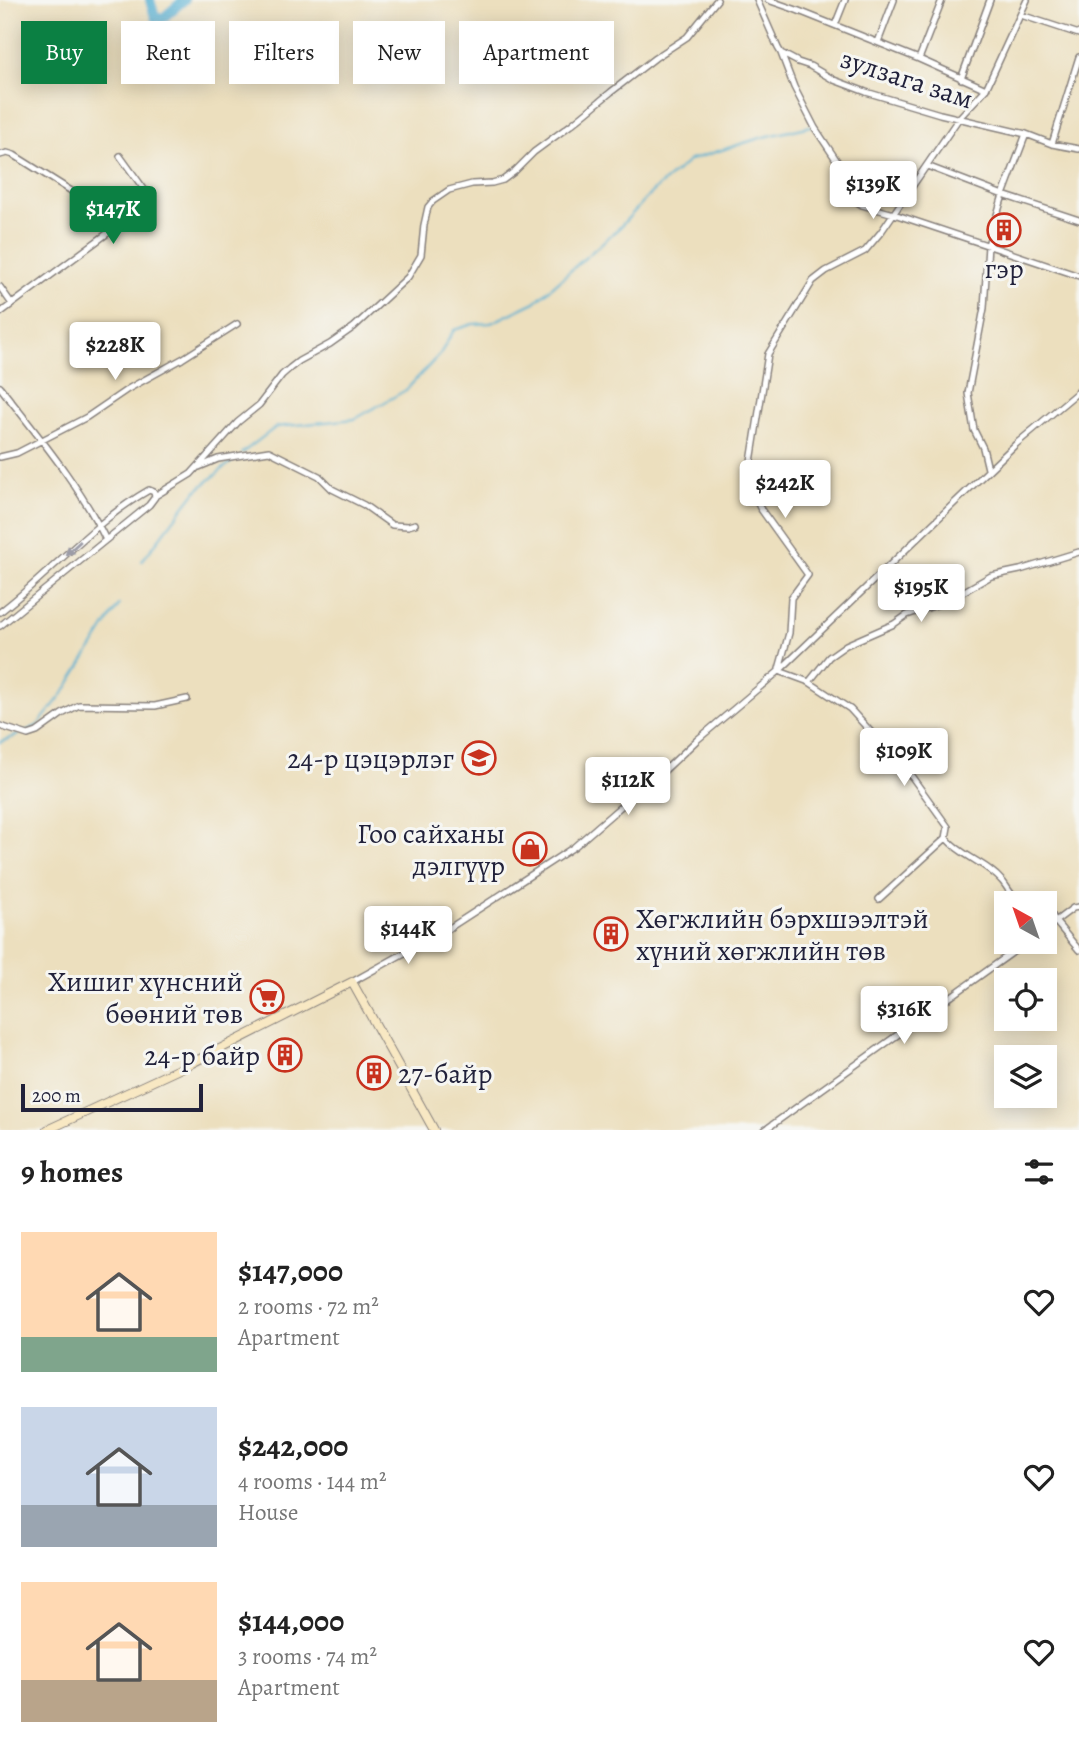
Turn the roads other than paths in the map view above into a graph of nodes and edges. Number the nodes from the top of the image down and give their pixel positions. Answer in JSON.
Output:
{"nodes":[{"id":1,"x":717,"y":0,"type":"edge"},
{"id":2,"x":757,"y":0,"type":"edge"},
{"id":3,"x":768,"y":0,"type":"edge"},
{"id":4,"x":797,"y":0,"type":"edge"},
{"id":5,"x":845,"y":0,"type":"edge"},
{"id":6,"x":894,"y":0,"type":"edge"},
{"id":7,"x":942,"y":0,"type":"edge"},
{"id":8,"x":990,"y":0,"type":"edge"},
{"id":9,"x":1027,"y":0,"type":"edge"},
{"id":10,"x":794,"y":9,"type":"junction"},
{"id":11,"x":1021,"y":15,"type":"junction"},
{"id":12,"x":835,"y":25,"type":"junction"},
{"id":13,"x":1079,"y":34,"type":"edge"},
{"id":14,"x":878,"y":42,"type":"junction"},
{"id":15,"x":781,"y":53,"type":"junction"},
{"id":16,"x":1079,"y":57,"type":"edge"},
{"id":17,"x":919,"y":59,"type":"junction"},
{"id":18,"x":961,"y":79,"type":"junction"},
{"id":19,"x":986,"y":89,"type":"junction"},
{"id":20,"x":959,"y":118,"type":"junction"},
{"id":21,"x":1026,"y":134,"type":"junction"},
{"id":22,"x":1052,"y":144,"type":"junction"},
{"id":23,"x":1079,"y":149,"type":"edge"},
{"id":24,"x":0,"y":155,"type":"edge"},
{"id":25,"x":120,"y":156,"type":"dead end"},
{"id":26,"x":927,"y":166,"type":"junction"},
{"id":27,"x":73,"y":192,"type":"dead end"},
{"id":28,"x":1003,"y":195,"type":"junction"},
{"id":29,"x":894,"y":214,"type":"junction"},
{"id":30,"x":1079,"y":220,"type":"edge"},
{"id":31,"x":988,"y":245,"type":"junction"},
{"id":32,"x":1079,"y":276,"type":"edge"},
{"id":33,"x":0,"y":287,"type":"edge"},
{"id":34,"x":12,"y":304,"type":"junction"},
{"id":35,"x":0,"y":313,"type":"edge"},
{"id":36,"x":237,"y":324,"type":"dead end"},
{"id":37,"x":0,"y":387,"type":"edge"},
{"id":38,"x":1079,"y":391,"type":"edge"},
{"id":39,"x":41,"y":440,"type":"junction"},
{"id":40,"x":0,"y":457,"type":"edge"},
{"id":41,"x":196,"y":468,"type":"junction"},
{"id":42,"x":988,"y":470,"type":"junction"},
{"id":43,"x":155,"y":496,"type":"junction"},
{"id":44,"x":415,"y":524,"type":"dead end"},
{"id":45,"x":99,"y":525,"type":"junction"},
{"id":46,"x":106,"y":540,"type":"junction"},
{"id":47,"x":1079,"y":552,"type":"edge"},
{"id":48,"x":0,"y":612,"type":"edge"},
{"id":49,"x":0,"y":626,"type":"edge"},
{"id":50,"x":779,"y":671,"type":"junction"},
{"id":51,"x":809,"y":682,"type":"junction"},
{"id":52,"x":187,"y":699,"type":"dead end"},
{"id":53,"x":0,"y":726,"type":"edge"},
{"id":54,"x":946,"y":838,"type":"junction"},
{"id":55,"x":1008,"y":891,"type":"edge"},
{"id":56,"x":879,"y":899,"type":"dead end"},
{"id":57,"x":1079,"y":907,"type":"edge"},
{"id":58,"x":1057,"y":920,"type":"edge"},
{"id":59,"x":1057,"y":923,"type":"edge"},
{"id":60,"x":1079,"y":950,"type":"edge"},
{"id":61,"x":1010,"y":954,"type":"edge"},
{"id":62,"x":352,"y":982,"type":"junction"},
{"id":63,"x":47,"y":1130,"type":"edge"},
{"id":64,"x":434,"y":1130,"type":"edge"},
{"id":65,"x":765,"y":1130,"type":"edge"}],
"edges":[{"from":1,"to":41,"type":"street"},
{"from":2,"to":15,"type":"street"},
{"from":3,"to":10,"type":"street"},
{"from":4,"to":10,"type":"street"},
{"from":5,"to":12,"type":"street"},
{"from":6,"to":14,"type":"street"},
{"from":7,"to":17,"type":"street"},
{"from":8,"to":18,"type":"street"},
{"from":9,"to":11,"type":"street","name":"зулзага зам"},
{"from":10,"to":12,"type":"street"},
{"from":11,"to":13,"type":"street"},
{"from":11,"to":19,"type":"street","name":"зулзага зам"},
{"from":12,"to":14,"type":"street"},
{"from":14,"to":17,"type":"street"},
{"from":15,"to":20,"type":"street","name":"зулзага зам"},
{"from":15,"to":29,"type":"street"},
{"from":16,"to":22,"type":"street"},
{"from":17,"to":18,"type":"street"},
{"from":18,"to":19,"type":"street"},
{"from":19,"to":20,"type":"street","name":"зулзага зам"},
{"from":20,"to":21,"type":"street","name":"зулзага зам"},
{"from":20,"to":26,"type":"street","name":"зулзага зам"},
{"from":21,"to":22,"type":"street","name":"зулзага зам"},
{"from":21,"to":28,"type":"street"},
{"from":22,"to":23,"type":"street","name":"зулзага зам"},
{"from":24,"to":27,"type":"street"},
{"from":25,"to":34,"type":"street"},
{"from":26,"to":28,"type":"street"},
{"from":26,"to":29,"type":"street","name":"зулзага зам"},
{"from":28,"to":30,"type":"street"},
{"from":28,"to":31,"type":"street"},
{"from":29,"to":31,"type":"street"},
{"from":29,"to":50,"type":"street","name":"зулзага зам"},
{"from":31,"to":32,"type":"street"},
{"from":31,"to":42,"type":"street"},
{"from":33,"to":34,"type":"street"},
{"from":34,"to":35,"type":"street"},
{"from":36,"to":39,"type":"street"},
{"from":37,"to":39,"type":"street"},
{"from":38,"to":42,"type":"street"},
{"from":39,"to":40,"type":"street"},
{"from":39,"to":45,"type":"street"},
{"from":41,"to":43,"type":"street"},
{"from":41,"to":44,"type":"street"},
{"from":42,"to":50,"type":"street"},
{"from":43,"to":45,"type":"street"},
{"from":43,"to":46,"type":"street"},
{"from":45,"to":46,"type":"street"},
{"from":45,"to":48,"type":"street","one_way":true},
{"from":46,"to":49,"type":"street"},
{"from":47,"to":51,"type":"street"},
{"from":50,"to":51,"type":"street"},
{"from":50,"to":62,"type":"street"},
{"from":51,"to":54,"type":"street"},
{"from":52,"to":53,"type":"street"},
{"from":54,"to":55,"type":"street"},
{"from":54,"to":56,"type":"street"},
{"from":57,"to":58,"type":"street"},
{"from":59,"to":60,"type":"street"},
{"from":61,"to":65,"type":"street"},
{"from":62,"to":63,"type":"street"},
{"from":62,"to":64,"type":"street"}]}
